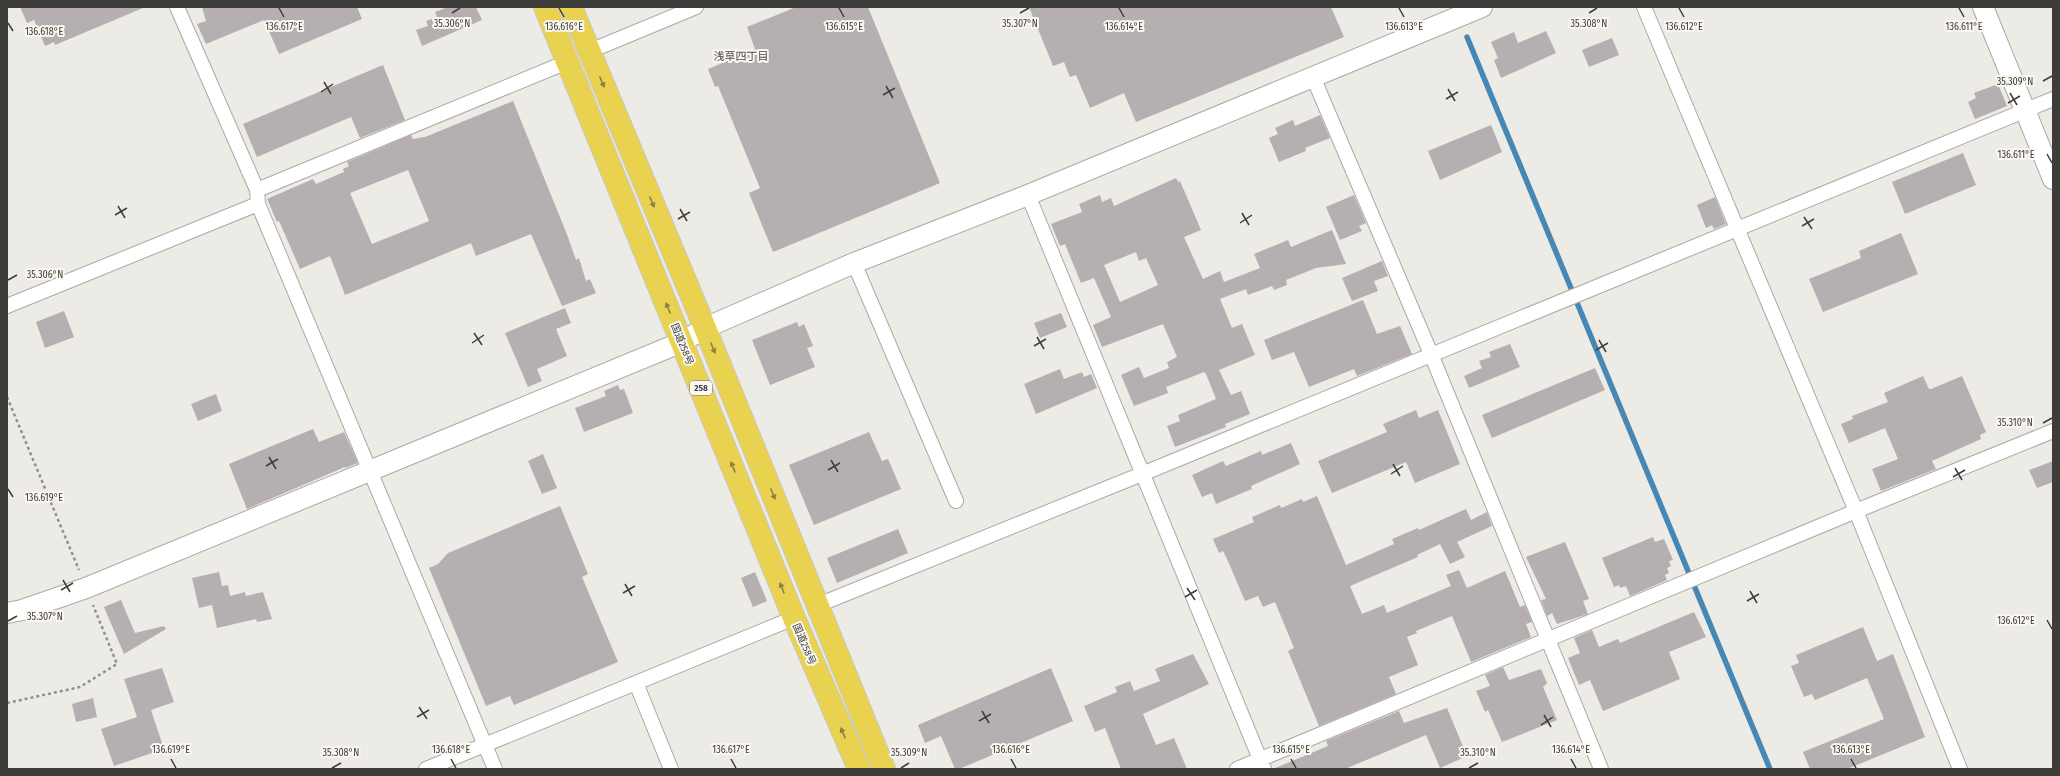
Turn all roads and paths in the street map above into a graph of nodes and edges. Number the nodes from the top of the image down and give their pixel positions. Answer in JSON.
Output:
{"nodes":[{"id":1,"x":177,"y":7,"type":"edge"},
{"id":2,"x":545,"y":7,"type":"edge"},
{"id":3,"x":571,"y":7,"type":"edge"},
{"id":4,"x":696,"y":7,"type":"edge"},
{"id":5,"x":1482,"y":7,"type":"edge"},
{"id":6,"x":1644,"y":7,"type":"edge"},
{"id":7,"x":1982,"y":7,"type":"edge"},
{"id":8,"x":590,"y":51,"type":"junction"},
{"id":9,"x":567,"y":62,"type":"junction"},
{"id":10,"x":1313,"y":77,"type":"junction"},
{"id":11,"x":2053,"y":99,"type":"edge"},
{"id":12,"x":2025,"y":111,"type":"junction"},
{"id":13,"x":2053,"y":179,"type":"edge"},
{"id":14,"x":257,"y":190,"type":"junction"},
{"id":15,"x":1028,"y":195,"type":"junction"},
{"id":16,"x":258,"y":204,"type":"junction"},
{"id":17,"x":1737,"y":230,"type":"junction"},
{"id":18,"x":854,"y":264,"type":"junction"},
{"id":19,"x":7,"y":306,"type":"edge"},
{"id":20,"x":704,"y":328,"type":"junction"},
{"id":21,"x":682,"y":342,"type":"junction"},
{"id":22,"x":1431,"y":354,"type":"junction"},
{"id":23,"x":2053,"y":431,"type":"edge"},
{"id":24,"x":370,"y":470,"type":"junction"},
{"id":25,"x":1142,"y":474,"type":"junction"},
{"id":26,"x":956,"y":501,"type":"dead end"},
{"id":27,"x":1856,"y":511,"type":"junction"},
{"id":28,"x":818,"y":605,"type":"junction"},
{"id":29,"x":7,"y":613,"type":"edge"},
{"id":30,"x":794,"y":618,"type":"junction"},
{"id":31,"x":1549,"y":639,"type":"junction"},
{"id":32,"x":636,"y":683,"type":"junction"},
{"id":33,"x":486,"y":744,"type":"junction"},
{"id":34,"x":1262,"y":764,"type":"edge"},
{"id":35,"x":426,"y":769,"type":"edge"},
{"id":36,"x":496,"y":769,"type":"edge"},
{"id":37,"x":671,"y":769,"type":"edge"},
{"id":38,"x":859,"y":769,"type":"edge"},
{"id":39,"x":884,"y":769,"type":"edge"},
{"id":40,"x":1237,"y":769,"type":"edge"},
{"id":41,"x":1601,"y":769,"type":"edge"},
{"id":42,"x":1960,"y":769,"type":"edge"}],
"edges":[{"from":1,"to":14,"type":"street"},
{"from":2,"to":9,"type":"highway","name":"国道258号","number":"258"},
{"from":3,"to":8,"type":"highway","number":"258"},
{"from":4,"to":8,"type":"street"},
{"from":5,"to":10,"type":"street"},
{"from":6,"to":17,"type":"street"},
{"from":7,"to":12,"type":"street"},
{"from":8,"to":20,"type":"highway","number":"258","one_way":true},
{"from":9,"to":14,"type":"street"},
{"from":21,"to":9,"type":"highway","name":"国道258号","number":"258","one_way":true},
{"from":10,"to":15,"type":"street"},
{"from":10,"to":22,"type":"street"},
{"from":11,"to":12,"type":"street"},
{"from":12,"to":13,"type":"street"},
{"from":12,"to":17,"type":"street"},
{"from":14,"to":16,"type":"street"},
{"from":15,"to":18,"type":"street"},
{"from":15,"to":25,"type":"street"},
{"from":16,"to":19,"type":"street"},
{"from":16,"to":24,"type":"street"},
{"from":17,"to":22,"type":"street"},
{"from":17,"to":27,"type":"street"},
{"from":18,"to":20,"type":"street"},
{"from":18,"to":26,"type":"street"},
{"from":20,"to":21,"type":"street"},
{"from":20,"to":28,"type":"highway","number":"258","one_way":true},
{"from":21,"to":24,"type":"street"},
{"from":30,"to":21,"type":"highway","name":"国道258号","number":"258","one_way":true},
{"from":22,"to":25,"type":"street"},
{"from":22,"to":31,"type":"street"},
{"from":23,"to":27,"type":"street"},
{"from":24,"to":29,"type":"street"},
{"from":24,"to":33,"type":"street"},
{"from":25,"to":28,"type":"street"},
{"from":25,"to":34,"type":"street"},
{"from":27,"to":31,"type":"street"},
{"from":27,"to":42,"type":"street"},
{"from":28,"to":39,"type":"highway","number":"258"},
{"from":30,"to":32,"type":"street"},
{"from":38,"to":30,"type":"highway","name":"国道258号","number":"258","one_way":true},
{"from":31,"to":34,"type":"street"},
{"from":31,"to":41,"type":"street"},
{"from":32,"to":33,"type":"street"},
{"from":32,"to":37,"type":"street"},
{"from":33,"to":35,"type":"street"},
{"from":33,"to":36,"type":"street"},
{"from":34,"to":40,"type":"street"}]}
